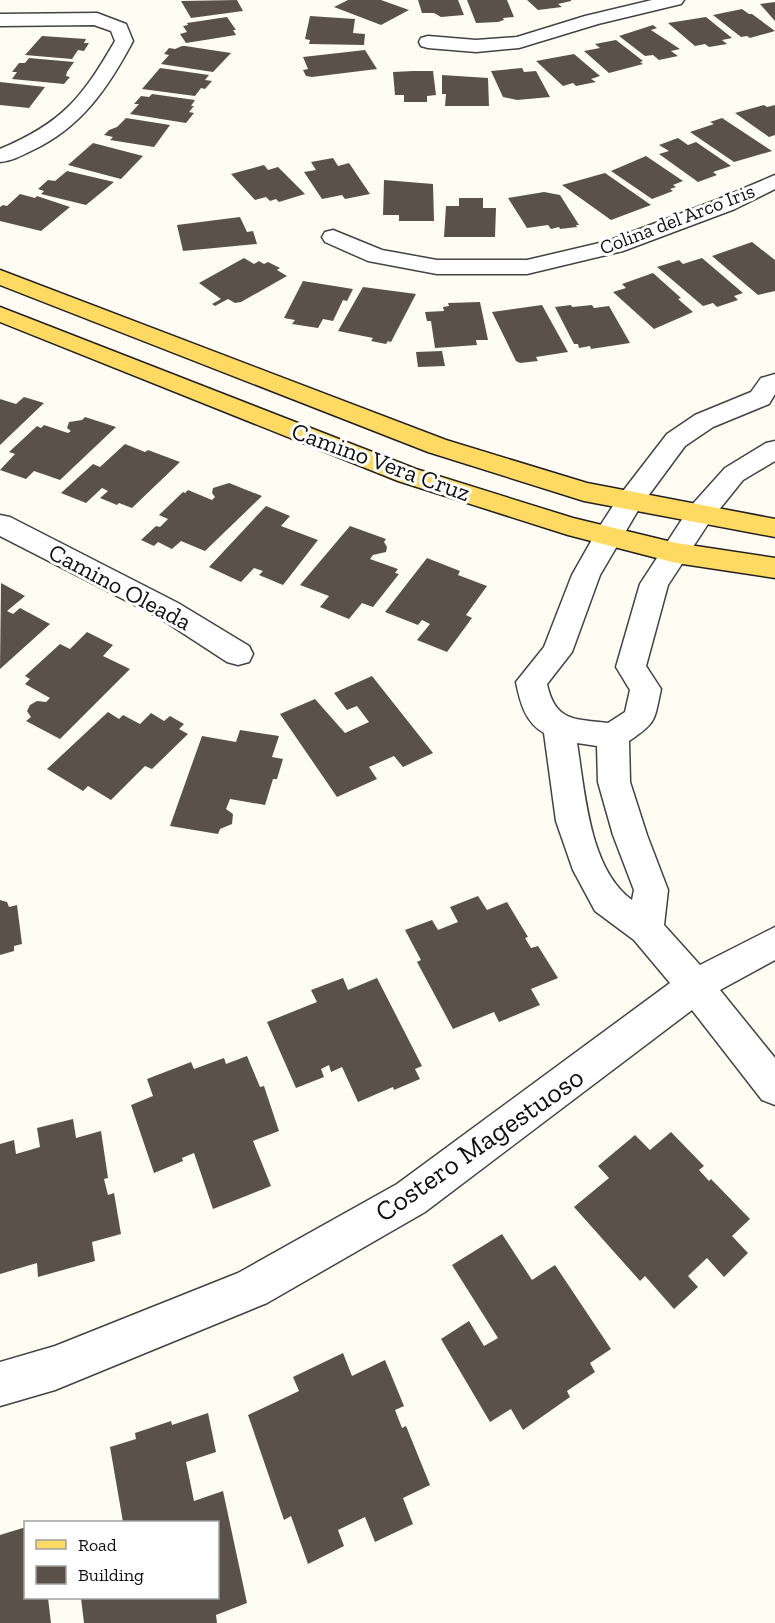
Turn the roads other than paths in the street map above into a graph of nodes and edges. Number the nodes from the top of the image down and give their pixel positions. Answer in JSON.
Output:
{"nodes":[{"id":1,"x":675,"y":0,"type":"edge"},
{"id":2,"x":0,"y":20,"type":"edge"},
{"id":3,"x":428,"y":42,"type":"dead end"},
{"id":4,"x":2,"y":156,"type":"dead end"},
{"id":5,"x":775,"y":181,"type":"edge"},
{"id":6,"x":333,"y":237,"type":"dead end"},
{"id":7,"x":0,"y":278,"type":"edge"},
{"id":8,"x":0,"y":314,"type":"edge"},
{"id":9,"x":775,"y":382,"type":"edge"},
{"id":10,"x":775,"y":449,"type":"edge"},
{"id":11,"x":630,"y":501,"type":"junction"},
{"id":12,"x":700,"y":514,"type":"junction"},
{"id":13,"x":0,"y":524,"type":"edge"},
{"id":14,"x":775,"y":528,"type":"edge"},
{"id":15,"x":608,"y":536,"type":"junction"},
{"id":16,"x":676,"y":553,"type":"junction"},
{"id":17,"x":775,"y":568,"type":"edge"},
{"id":18,"x":238,"y":654,"type":"dead end"},
{"id":19,"x":560,"y":728,"type":"junction"},
{"id":20,"x":613,"y":736,"type":"junction"},
{"id":21,"x":646,"y":929,"type":"junction"},
{"id":22,"x":775,"y":942,"type":"edge"},
{"id":23,"x":695,"y":986,"type":"junction"},
{"id":24,"x":775,"y":1087,"type":"edge"},
{"id":25,"x":0,"y":1384,"type":"edge"}],
"edges":[{"from":1,"to":3,"type":"street"},
{"from":2,"to":4,"type":"street"},
{"from":5,"to":6,"type":"street","name":"Colina del Arco Iris"},
{"from":7,"to":11,"type":"main road","name":"Camino Vera Cruz"},
{"from":8,"to":15,"type":"main road","name":"Camino Vera Cruz"},
{"from":9,"to":11,"type":"street"},
{"from":10,"to":12,"type":"street"},
{"from":11,"to":12,"type":"main road","name":"Camino Vera Cruz"},
{"from":11,"to":15,"type":"street"},
{"from":12,"to":14,"type":"main road","name":"Camino Vera Cruz"},
{"from":12,"to":16,"type":"street"},
{"from":13,"to":18,"type":"street","name":"Camino Oleada"},
{"from":15,"to":16,"type":"main road","name":"Camino Vera Cruz"},
{"from":15,"to":19,"type":"street"},
{"from":16,"to":17,"type":"main road","name":"Camino Vera Cruz"},
{"from":16,"to":20,"type":"street"},
{"from":19,"to":20,"type":"street"},
{"from":19,"to":21,"type":"street"},
{"from":20,"to":21,"type":"street"},
{"from":21,"to":23,"type":"street"},
{"from":22,"to":23,"type":"street","name":"Costero Magestuoso"},
{"from":23,"to":24,"type":"street"},
{"from":23,"to":25,"type":"street","name":"Costero Magestuoso"}]}
